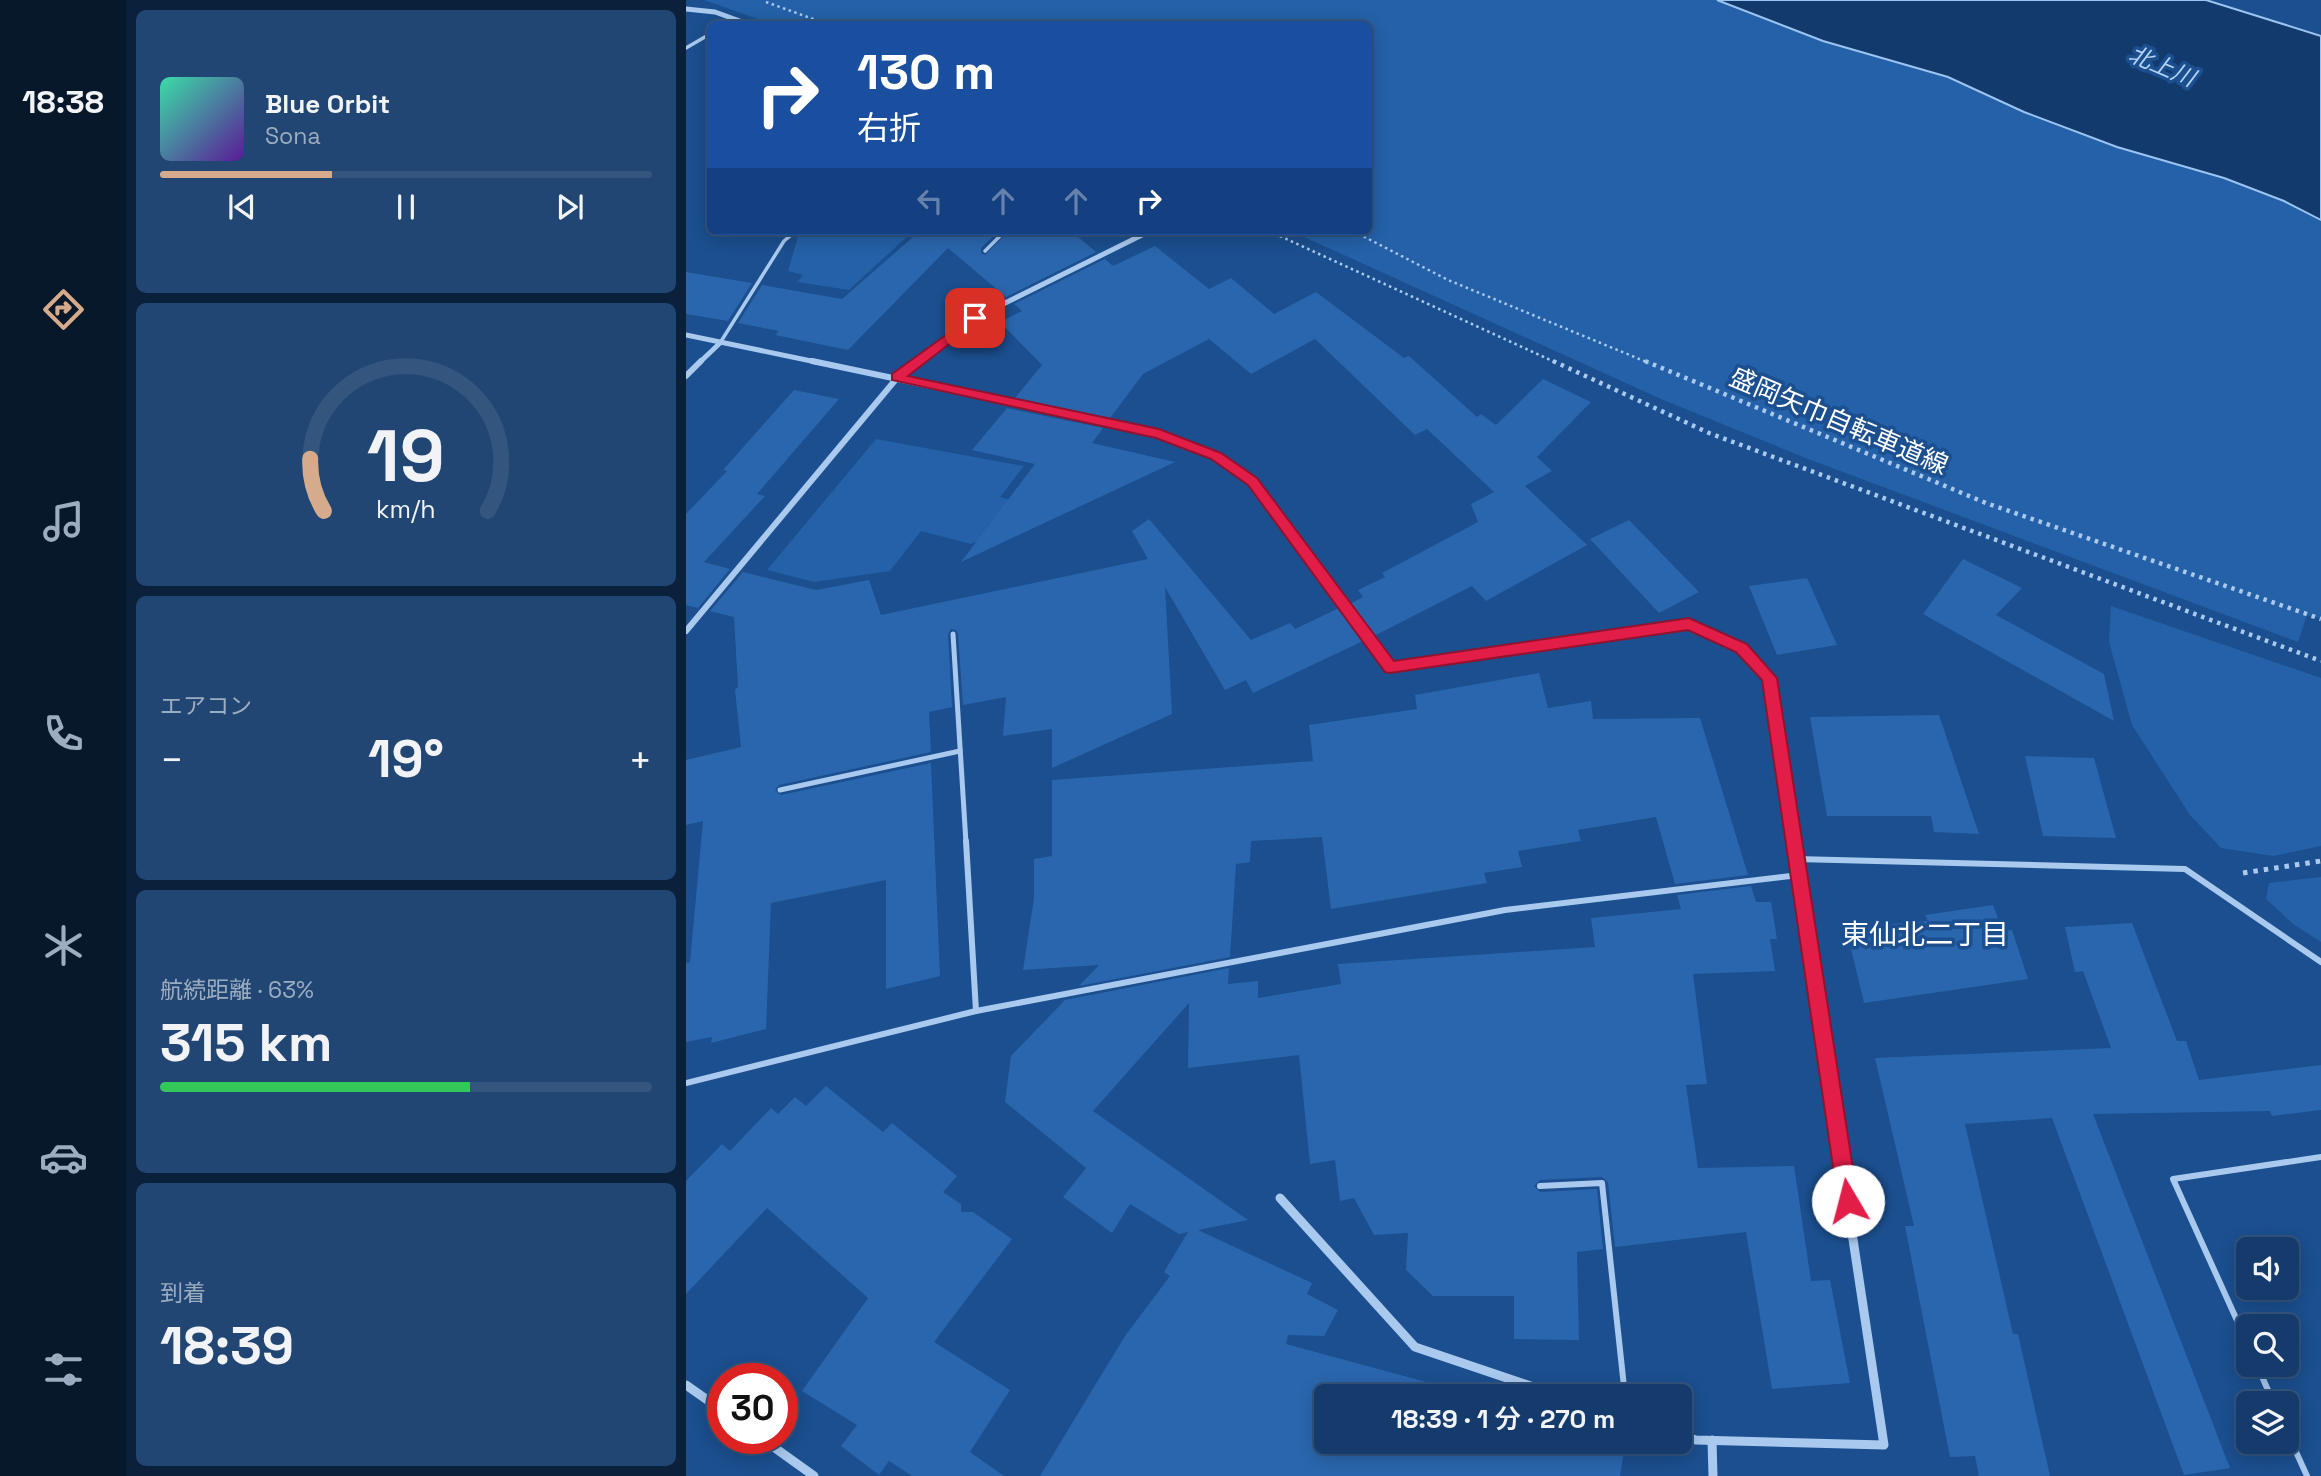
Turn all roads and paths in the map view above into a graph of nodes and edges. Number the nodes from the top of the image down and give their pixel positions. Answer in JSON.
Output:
{"nodes":[{"id":1,"x":760,"y":0,"type":"edge"},
{"id":2,"x":686,"y":9,"type":"edge"},
{"id":3,"x":736,"y":20,"type":"joint"},
{"id":4,"x":739,"y":21,"type":"edge"},
{"id":5,"x":819,"y":21,"type":"edge"},
{"id":6,"x":707,"y":36,"type":"edge"},
{"id":7,"x":686,"y":48,"type":"edge"},
{"id":8,"x":791,"y":235,"type":"edge"},
{"id":9,"x":1001,"y":235,"type":"edge"},
{"id":10,"x":1142,"y":235,"type":"edge"},
{"id":11,"x":1278,"y":235,"type":"edge"},
{"id":12,"x":1361,"y":235,"type":"edge"},
{"id":13,"x":985,"y":251,"type":"dead end"},
{"id":14,"x":686,"y":335,"type":"edge"},
{"id":15,"x":720,"y":342,"type":"junction"},
{"id":16,"x":686,"y":376,"type":"edge"},
{"id":17,"x":897,"y":377,"type":"junction"},
{"id":18,"x":2321,"y":619,"type":"edge"},
{"id":19,"x":686,"y":631,"type":"edge"},
{"id":20,"x":953,"y":634,"type":"dead end"},
{"id":21,"x":2321,"y":662,"type":"edge"},
{"id":22,"x":960,"y":751,"type":"junction"},
{"id":23,"x":780,"y":790,"type":"dead end"},
{"id":24,"x":1796,"y":859,"type":"junction"},
{"id":25,"x":2321,"y":861,"type":"edge"},
{"id":26,"x":2237,"y":873,"type":"dead end"},
{"id":27,"x":1799,"y":876,"type":"junction"},
{"id":28,"x":2321,"y":962,"type":"edge"},
{"id":29,"x":976,"y":1011,"type":"junction"},
{"id":30,"x":686,"y":1083,"type":"edge"},
{"id":31,"x":2321,"y":1157,"type":"edge"},
{"id":32,"x":1540,"y":1186,"type":"dead end"},
{"id":33,"x":1280,"y":1198,"type":"dead end"},
{"id":34,"x":2236,"y":1318,"type":"edge"},
{"id":35,"x":1524,"y":1384,"type":"edge"},
{"id":36,"x":1624,"y":1384,"type":"edge"},
{"id":37,"x":686,"y":1385,"type":"edge"},
{"id":38,"x":707,"y":1400,"type":"edge"},
{"id":39,"x":1692,"y":1439,"type":"edge"},
{"id":40,"x":1712,"y":1440,"type":"junction"},
{"id":41,"x":783,"y":1454,"type":"edge"},
{"id":42,"x":2297,"y":1454,"type":"edge"},
{"id":43,"x":814,"y":1476,"type":"edge"},
{"id":44,"x":1713,"y":1476,"type":"edge"},
{"id":45,"x":2307,"y":1476,"type":"edge"}],
"edges":[{"from":1,"to":5,"type":"path"},
{"from":2,"to":3,"type":"street"},
{"from":3,"to":4,"type":"street"},
{"from":6,"to":7,"type":"lane"},
{"from":8,"to":15,"type":"lane"},
{"from":9,"to":13,"type":"lane"},
{"from":10,"to":17,"type":"street"},
{"from":11,"to":21,"type":"path"},
{"from":12,"to":18,"type":"path","name":"盛岡矢巾自転車道線"},
{"from":14,"to":15,"type":"street"},
{"from":15,"to":16,"type":"street"},
{"from":15,"to":17,"type":"street"},
{"from":17,"to":19,"type":"street"},
{"from":17,"to":24,"type":"street"},
{"from":20,"to":22,"type":"lane"},
{"from":22,"to":23,"type":"lane"},
{"from":22,"to":29,"type":"lane"},
{"from":24,"to":27,"type":"street"},
{"from":24,"to":28,"type":"lane"},
{"from":25,"to":26,"type":"path"},
{"from":27,"to":29,"type":"lane"},
{"from":27,"to":40,"type":"street"},
{"from":29,"to":30,"type":"lane"},
{"from":31,"to":34,"type":"lane"},
{"from":32,"to":36,"type":"lane"},
{"from":33,"to":35,"type":"street"},
{"from":37,"to":38,"type":"street"},
{"from":39,"to":40,"type":"street"},
{"from":40,"to":44,"type":"street"},
{"from":41,"to":43,"type":"street"},
{"from":42,"to":45,"type":"lane"}]}
